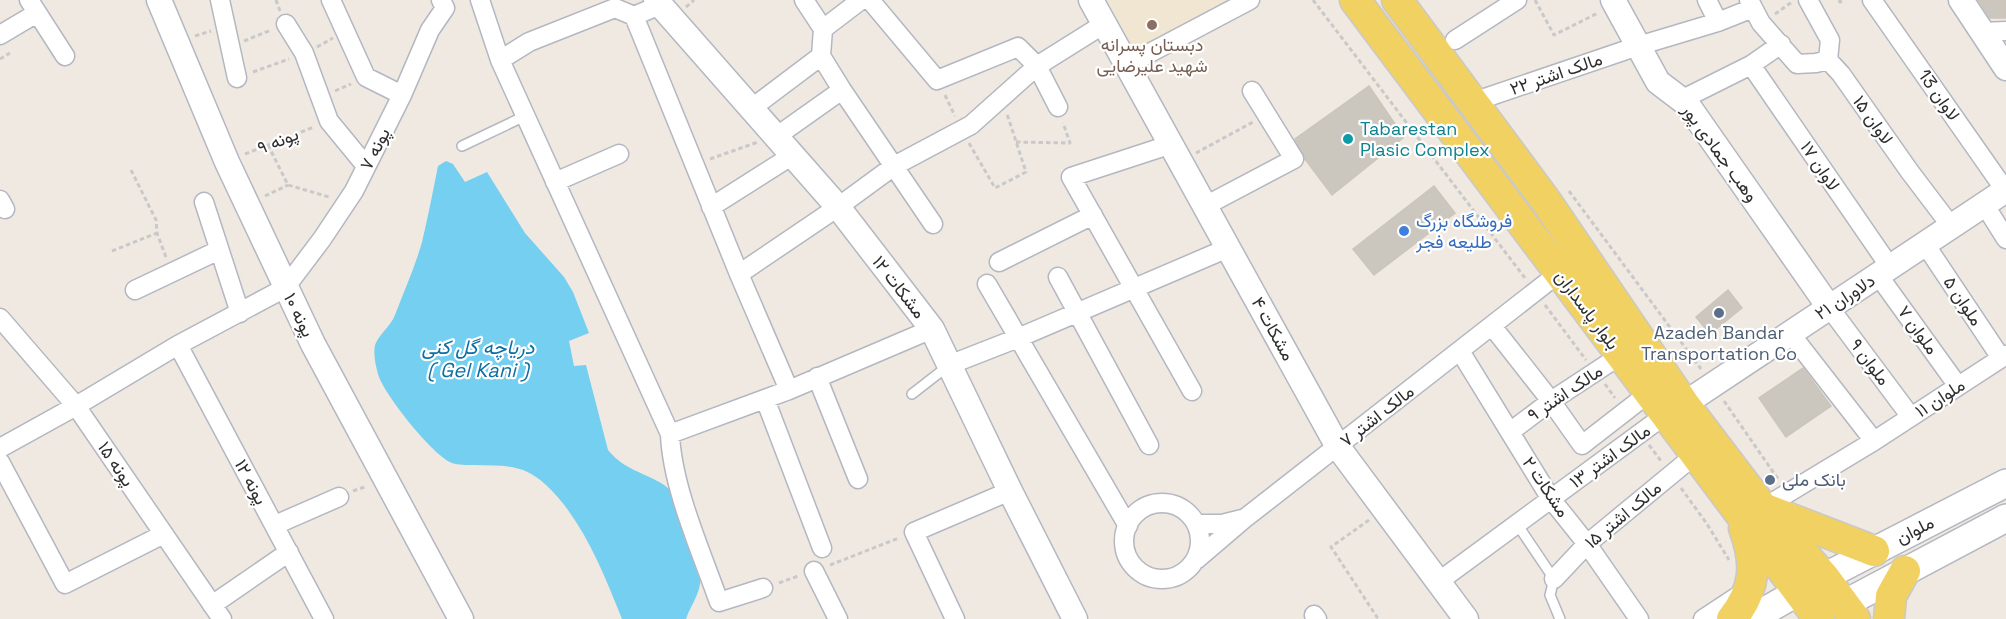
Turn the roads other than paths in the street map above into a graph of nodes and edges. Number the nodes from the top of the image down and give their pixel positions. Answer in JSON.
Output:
{"nodes":[{"id":1,"x":159,"y":0,"type":"edge"},
{"id":2,"x":220,"y":0,"type":"edge"},
{"id":3,"x":331,"y":0,"type":"edge"},
{"id":4,"x":480,"y":0,"type":"edge"},
{"id":5,"x":804,"y":0,"type":"edge"},
{"id":6,"x":861,"y":0,"type":"edge"},
{"id":7,"x":870,"y":0,"type":"edge"},
{"id":8,"x":1091,"y":0,"type":"edge"},
{"id":9,"x":1250,"y":0,"type":"edge"},
{"id":10,"x":1354,"y":0,"type":"edge"},
{"id":11,"x":1397,"y":0,"type":"edge"},
{"id":12,"x":1517,"y":0,"type":"edge"},
{"id":13,"x":1707,"y":0,"type":"edge"},
{"id":14,"x":1808,"y":0,"type":"edge"},
{"id":15,"x":1872,"y":0,"type":"edge"},
{"id":16,"x":1961,"y":0,"type":"edge"},
{"id":17,"x":658,"y":2,"type":"edge"},
{"id":18,"x":1618,"y":2,"type":"edge"},
{"id":19,"x":448,"y":3,"type":"edge"},
{"id":20,"x":33,"y":7,"type":"edge"},
{"id":21,"x":594,"y":7,"type":"edge"},
{"id":22,"x":1754,"y":10,"type":"edge"},
{"id":23,"x":634,"y":16,"type":"junction"},
{"id":24,"x":1718,"y":22,"type":"junction"},
{"id":25,"x":286,"y":24,"type":"road end"},
{"id":26,"x":1104,"y":24,"type":"junction"},
{"id":27,"x":824,"y":30,"type":"junction"},
{"id":28,"x":1994,"y":31,"type":"edge"},
{"id":29,"x":0,"y":35,"type":"edge"},
{"id":30,"x":1455,"y":40,"type":"dead end"},
{"id":31,"x":1781,"y":44,"type":"junction"},
{"id":32,"x":1638,"y":46,"type":"junction"},
{"id":33,"x":65,"y":56,"type":"dead end"},
{"id":34,"x":821,"y":56,"type":"junction"},
{"id":35,"x":500,"y":60,"type":"junction"},
{"id":36,"x":1828,"y":60,"type":"junction"},
{"id":37,"x":1750,"y":64,"type":"junction"},
{"id":38,"x":1127,"y":65,"type":"junction"},
{"id":39,"x":1037,"y":66,"type":"junction"},
{"id":40,"x":2006,"y":68,"type":"edge"},
{"id":41,"x":237,"y":78,"type":"dead end"},
{"id":42,"x":842,"y":90,"type":"junction"},
{"id":43,"x":1252,"y":91,"type":"dead end"},
{"id":44,"x":402,"y":95,"type":"junction"},
{"id":45,"x":1681,"y":100,"type":"junction"},
{"id":46,"x":1473,"y":102,"type":"junction"},
{"id":47,"x":1058,"y":107,"type":"road end"},
{"id":48,"x":752,"y":108,"type":"junction"},
{"id":49,"x":525,"y":116,"type":"junction"},
{"id":50,"x":777,"y":136,"type":"junction"},
{"id":51,"x":462,"y":146,"type":"dead end"},
{"id":52,"x":1176,"y":152,"type":"junction"},
{"id":53,"x":619,"y":154,"type":"dead end"},
{"id":54,"x":793,"y":155,"type":"junction"},
{"id":55,"x":366,"y":166,"type":"junction"},
{"id":56,"x":894,"y":166,"type":"junction"},
{"id":57,"x":555,"y":182,"type":"junction"},
{"id":58,"x":2006,"y":190,"type":"edge"},
{"id":59,"x":204,"y":202,"type":"dead end"},
{"id":60,"x":1984,"y":204,"type":"junction"},
{"id":61,"x":1205,"y":206,"type":"junction"},
{"id":62,"x":711,"y":207,"type":"junction"},
{"id":63,"x":838,"y":207,"type":"junction"},
{"id":64,"x":1093,"y":215,"type":"junction"},
{"id":65,"x":933,"y":224,"type":"dead end"},
{"id":66,"x":1951,"y":226,"type":"junction"},
{"id":67,"x":2006,"y":239,"type":"edge"},
{"id":68,"x":1925,"y":244,"type":"junction"},
{"id":69,"x":1228,"y":248,"type":"junction"},
{"id":70,"x":219,"y":250,"type":"junction"},
{"id":71,"x":999,"y":262,"type":"dead end"},
{"id":72,"x":1884,"y":271,"type":"junction"},
{"id":73,"x":1559,"y":273,"type":"junction"},
{"id":74,"x":739,"y":274,"type":"junction"},
{"id":75,"x":1058,"y":277,"type":"dead end"},
{"id":76,"x":987,"y":284,"type":"dead end"},
{"id":77,"x":285,"y":288,"type":"junction"},
{"id":78,"x":1134,"y":288,"type":"junction"},
{"id":79,"x":135,"y":290,"type":"dead end"},
{"id":80,"x":1829,"y":307,"type":"junction"},
{"id":81,"x":240,"y":313,"type":"junction"},
{"id":82,"x":1077,"y":313,"type":"junction"},
{"id":83,"x":0,"y":318,"type":"edge"},
{"id":84,"x":1492,"y":326,"type":"junction"},
{"id":85,"x":932,"y":329,"type":"junction"},
{"id":86,"x":1790,"y":333,"type":"junction"},
{"id":87,"x":1018,"y":338,"type":"junction"},
{"id":88,"x":178,"y":345,"type":"junction"},
{"id":89,"x":1460,"y":351,"type":"junction"},
{"id":90,"x":1621,"y":355,"type":"junction"},
{"id":91,"x":2004,"y":357,"type":"edge"},
{"id":92,"x":949,"y":365,"type":"junction"},
{"id":93,"x":817,"y":377,"type":"junction"},
{"id":94,"x":1958,"y":386,"type":"junction"},
{"id":95,"x":789,"y":390,"type":"junction"},
{"id":96,"x":1192,"y":391,"type":"dead end"},
{"id":97,"x":912,"y":394,"type":"dead end"},
{"id":98,"x":765,"y":399,"type":"junction"},
{"id":99,"x":1551,"y":401,"type":"junction"},
{"id":100,"x":1666,"y":404,"type":"junction"},
{"id":101,"x":76,"y":406,"type":"junction"},
{"id":102,"x":1911,"y":417,"type":"junction"},
{"id":103,"x":1510,"y":432,"type":"junction"},
{"id":104,"x":670,"y":434,"type":"junction"},
{"id":105,"x":1874,"y":441,"type":"junction"},
{"id":106,"x":1149,"y":445,"type":"dead end"},
{"id":107,"x":1338,"y":447,"type":"junction"},
{"id":108,"x":0,"y":448,"type":"edge"},
{"id":109,"x":1695,"y":455,"type":"junction"},
{"id":110,"x":0,"y":462,"type":"edge"},
{"id":111,"x":858,"y":479,"type":"dead end"},
{"id":112,"x":2006,"y":483,"type":"edge"},
{"id":113,"x":1010,"y":491,"type":"junction"},
{"id":114,"x":339,"y":496,"type":"road end"},
{"id":115,"x":1551,"y":499,"type":"junction"},
{"id":116,"x":1763,"y":505,"type":"junction"},
{"id":117,"x":1244,"y":519,"type":"junction"},
{"id":118,"x":2004,"y":523,"type":"edge"},
{"id":119,"x":1196,"y":524,"type":"junction"},
{"id":120,"x":1517,"y":524,"type":"junction"},
{"id":121,"x":274,"y":525,"type":"junction"},
{"id":122,"x":1128,"y":526,"type":"junction"},
{"id":123,"x":164,"y":534,"type":"junction"},
{"id":124,"x":1587,"y":544,"type":"junction"},
{"id":125,"x":822,"y":548,"type":"dead end"},
{"id":126,"x":1874,"y":551,"type":"junction"},
{"id":127,"x":289,"y":552,"type":"junction"},
{"id":128,"x":1196,"y":560,"type":"junction"},
{"id":129,"x":1905,"y":570,"type":"junction"},
{"id":130,"x":814,"y":571,"type":"road end"},
{"id":131,"x":1824,"y":577,"type":"junction"},
{"id":132,"x":1554,"y":579,"type":"junction"},
{"id":133,"x":1438,"y":582,"type":"junction"},
{"id":134,"x":763,"y":588,"type":"road end"},
{"id":135,"x":1750,"y":588,"type":"junction"},
{"id":136,"x":1798,"y":592,"type":"junction"},
{"id":137,"x":217,"y":612,"type":"edge"},
{"id":138,"x":1831,"y":616,"type":"edge"},
{"id":139,"x":324,"y":619,"type":"edge"},
{"id":140,"x":461,"y":619,"type":"edge"},
{"id":141,"x":838,"y":619,"type":"edge"},
{"id":142,"x":955,"y":619,"type":"edge"},
{"id":143,"x":1075,"y":619,"type":"edge"},
{"id":144,"x":1466,"y":619,"type":"edge"},
{"id":145,"x":1560,"y":619,"type":"edge"},
{"id":146,"x":1639,"y":619,"type":"edge"},
{"id":147,"x":1703,"y":619,"type":"edge"},
{"id":148,"x":1732,"y":619,"type":"edge"},
{"id":149,"x":1751,"y":619,"type":"edge"},
{"id":150,"x":1889,"y":619,"type":"edge"}],
"edges":[{"from":1,"to":77,"type":"street","name":"پونه ۱۰"},
{"from":2,"to":41,"type":"street"},
{"from":3,"to":44,"type":"street"},
{"from":4,"to":35,"type":"street"},
{"from":5,"to":27,"type":"street"},
{"from":6,"to":27,"type":"street"},
{"from":7,"to":39,"type":"street"},
{"from":8,"to":26,"type":"street","name":"مشکات ۴"},
{"from":9,"to":38,"type":"street"},
{"from":10,"to":73,"type":"main road","name":"بلوار پاسداران"},
{"from":11,"to":46,"type":"main road","name":"بلوار پاسداران"},
{"from":12,"to":30,"type":"street"},
{"from":13,"to":24,"type":"street"},
{"from":14,"to":36,"type":"street"},
{"from":15,"to":58,"type":"street","name":"لاوان 13"},
{"from":16,"to":28,"type":"street"},
{"from":17,"to":23,"type":"street"},
{"from":17,"to":48,"type":"street","name":"مشکات ۱۲"},
{"from":18,"to":32,"type":"street","name":"وهب جمادی پور"},
{"from":19,"to":44,"type":"street","name":"پونه ۷"},
{"from":20,"to":29,"type":"street"},
{"from":20,"to":33,"type":"street"},
{"from":21,"to":23,"type":"street"},
{"from":21,"to":35,"type":"street"},
{"from":22,"to":24,"type":"street","name":"مالک اشتر ۲۲"},
{"from":22,"to":31,"type":"street"},
{"from":23,"to":62,"type":"street"},
{"from":24,"to":32,"type":"street","name":"مالک اشتر ۲۲"},
{"from":25,"to":55,"type":"street"},
{"from":26,"to":38,"type":"street","name":"مشکات ۴"},
{"from":26,"to":39,"type":"street"},
{"from":27,"to":34,"type":"street"},
{"from":28,"to":40,"type":"street"},
{"from":31,"to":36,"type":"street"},
{"from":31,"to":37,"type":"street"},
{"from":32,"to":45,"type":"street","name":"وهب جمادی پور"},
{"from":32,"to":46,"type":"street","name":"مالک اشتر ۲۲"},
{"from":34,"to":42,"type":"street"},
{"from":34,"to":48,"type":"street"},
{"from":35,"to":49,"type":"street"},
{"from":36,"to":66,"type":"street","name":"لاوان ۱۵"},
{"from":37,"to":45,"type":"street"},
{"from":37,"to":72,"type":"street","name":"لاوان ۱۷"},
{"from":38,"to":52,"type":"street","name":"مشکات ۴"},
{"from":39,"to":47,"type":"street"},
{"from":39,"to":56,"type":"street"},
{"from":42,"to":50,"type":"street"},
{"from":42,"to":56,"type":"street"},
{"from":43,"to":61,"type":"street"},
{"from":44,"to":55,"type":"street","name":"پونه ۷"},
{"from":45,"to":80,"type":"street","name":"وهب جمادی پور"},
{"from":46,"to":100,"type":"main road","name":"بلوار پاسداران"},
{"from":48,"to":50,"type":"street","name":"مشکات ۱۲"},
{"from":49,"to":51,"type":"lane"},
{"from":49,"to":57,"type":"street"},
{"from":50,"to":54,"type":"street","name":"مشکات ۱۲"},
{"from":52,"to":61,"type":"street","name":"مشکات ۴"},
{"from":52,"to":64,"type":"street"},
{"from":53,"to":57,"type":"street"},
{"from":54,"to":62,"type":"street"},
{"from":54,"to":63,"type":"street","name":"مشکات ۱۲"},
{"from":55,"to":77,"type":"street","name":"پونه ۷"},
{"from":56,"to":63,"type":"street"},
{"from":56,"to":65,"type":"street"},
{"from":57,"to":104,"type":"street"},
{"from":58,"to":60,"type":"street","name":"دلاوران ۲۱"},
{"from":59,"to":70,"type":"street"},
{"from":60,"to":66,"type":"street","name":"دلاوران ۲۱"},
{"from":60,"to":67,"type":"street"},
{"from":61,"to":69,"type":"street","name":"مشکات ۴"},
{"from":62,"to":74,"type":"street"},
{"from":63,"to":74,"type":"street"},
{"from":63,"to":85,"type":"street","name":"مشکات ۱۲"},
{"from":64,"to":71,"type":"street"},
{"from":64,"to":78,"type":"street"},
{"from":66,"to":68,"type":"street","name":"دلاوران ۲۱"},
{"from":68,"to":72,"type":"street","name":"دلاوران ۲۱"},
{"from":68,"to":91,"type":"street","name":"ملوان ۵"},
{"from":69,"to":78,"type":"street"},
{"from":69,"to":107,"type":"street","name":"مشکات ۴"},
{"from":70,"to":79,"type":"street"},
{"from":70,"to":81,"type":"street"},
{"from":72,"to":80,"type":"street","name":"دلاوران ۲۱"},
{"from":72,"to":94,"type":"street","name":"ملوان ۷"},
{"from":73,"to":84,"type":"street","name":"مالک اشتر ۷"},
{"from":73,"to":90,"type":"main road","name":"بلوار پاسداران"},
{"from":74,"to":95,"type":"street"},
{"from":75,"to":82,"type":"street"},
{"from":76,"to":87,"type":"street"},
{"from":77,"to":81,"type":"street"},
{"from":77,"to":140,"type":"street","name":"پونه ۱۰"},
{"from":78,"to":82,"type":"street"},
{"from":78,"to":96,"type":"street"},
{"from":80,"to":86,"type":"street","name":"دلاوران ۲۱"},
{"from":80,"to":102,"type":"street","name":"ملوان ۹"},
{"from":81,"to":88,"type":"street"},
{"from":82,"to":87,"type":"street"},
{"from":82,"to":106,"type":"street"},
{"from":83,"to":101,"type":"street","name":"پونه ۱۵"},
{"from":84,"to":89,"type":"street","name":"مالک اشتر ۷"},
{"from":84,"to":99,"type":"street"},
{"from":85,"to":92,"type":"street","name":"مشکات ۱۲"},
{"from":85,"to":93,"type":"street"},
{"from":86,"to":100,"type":"street","name":"دلاوران ۲۱"},
{"from":86,"to":105,"type":"street"},
{"from":87,"to":92,"type":"street"},
{"from":87,"to":122,"type":"street"},
{"from":88,"to":101,"type":"street"},
{"from":88,"to":121,"type":"street","name":"پونه ۱۲"},
{"from":89,"to":103,"type":"street","name":"مشکات ۲"},
{"from":89,"to":107,"type":"street","name":"مالک اشتر ۷"},
{"from":90,"to":99,"type":"street","name":"مالک اشتر ۹"},
{"from":90,"to":100,"type":"main road","name":"بلوار پاسداران"},
{"from":91,"to":94,"type":"street","name":"ملوان ۱۱"},
{"from":92,"to":97,"type":"lane"},
{"from":92,"to":113,"type":"street","name":"مشکات ۱۲"},
{"from":93,"to":95,"type":"street"},
{"from":93,"to":111,"type":"street"},
{"from":94,"to":102,"type":"street","name":"ملوان ۱۱"},
{"from":95,"to":98,"type":"street"},
{"from":98,"to":104,"type":"street"},
{"from":98,"to":125,"type":"street"},
{"from":99,"to":100,"type":"street"},
{"from":99,"to":103,"type":"street","name":"مالک اشتر ۹"},
{"from":100,"to":109,"type":"main road","name":"بلوار پاسداران"},
{"from":100,"to":115,"type":"street","name":"مالک اشتر ۱۳"},
{"from":100,"to":116,"type":"main road","name":"بلوار پاسداران"},
{"from":101,"to":108,"type":"street"},
{"from":101,"to":123,"type":"street","name":"پونه ۱۵"},
{"from":102,"to":105,"type":"street","name":"ملوان ۱۱"},
{"from":103,"to":115,"type":"street","name":"مشکات ۲"},
{"from":104,"to":134,"type":"street"},
{"from":105,"to":116,"type":"street","name":"ملوان ۱۱"},
{"from":107,"to":117,"type":"street","name":"مالک اشتر ۷"},
{"from":107,"to":133,"type":"street","name":"مشکات ۴"},
{"from":109,"to":116,"type":"main road","name":"بلوار پاسداران"},
{"from":109,"to":124,"type":"street","name":"مالک اشتر ۱۵"},
{"from":110,"to":123,"type":"street"},
{"from":112,"to":126,"type":"main road","name":"ملوان"},
{"from":113,"to":142,"type":"street"},
{"from":113,"to":143,"type":"street","name":"مشکات ۱۲"},
{"from":114,"to":121,"type":"street"},
{"from":115,"to":120,"type":"street","name":"مالک اشتر ۱۳"},
{"from":115,"to":124,"type":"street","name":"مشکات ۲"},
{"from":116,"to":126,"type":"main road"},
{"from":116,"to":131,"type":"main road","name":"بلوار پاسداران"},
{"from":116,"to":135,"type":"main road"},
{"from":116,"to":136,"type":"main road","name":"بلوار پاسداران"},
{"from":117,"to":119,"type":"street"},
{"from":117,"to":128,"type":"street","name":"مالک اشتر ۷"},
{"from":118,"to":129,"type":"main road","name":"ملوان"},
{"from":119,"to":122,"type":"street"},
{"from":119,"to":128,"type":"street"},
{"from":120,"to":132,"type":"lane"},
{"from":120,"to":133,"type":"street","name":"مالک اشتر ۱۳"},
{"from":121,"to":127,"type":"street","name":"پونه ۱۲"},
{"from":122,"to":128,"type":"street"},
{"from":123,"to":137,"type":"street","name":"پونه ۱۵"},
{"from":124,"to":132,"type":"street","name":"مالک اشتر ۱۵"},
{"from":124,"to":146,"type":"street","name":"مشکات ۲"},
{"from":126,"to":131,"type":"main road","name":"ملوان"},
{"from":127,"to":137,"type":"street"},
{"from":127,"to":139,"type":"street","name":"پونه ۱۲"},
{"from":129,"to":138,"type":"main road","name":"ملوان"},
{"from":129,"to":150,"type":"main road"},
{"from":130,"to":141,"type":"street"},
{"from":131,"to":136,"type":"main road"},
{"from":131,"to":138,"type":"main road","name":"بلوار پاسداران"},
{"from":132,"to":145,"type":"lane"},
{"from":133,"to":144,"type":"street","name":"مشکات ۴"},
{"from":135,"to":147,"type":"street"},
{"from":135,"to":148,"type":"main road"},
{"from":136,"to":138,"type":"main road","name":"بلوار پاسداران"},
{"from":136,"to":149,"type":"main road"}]}
